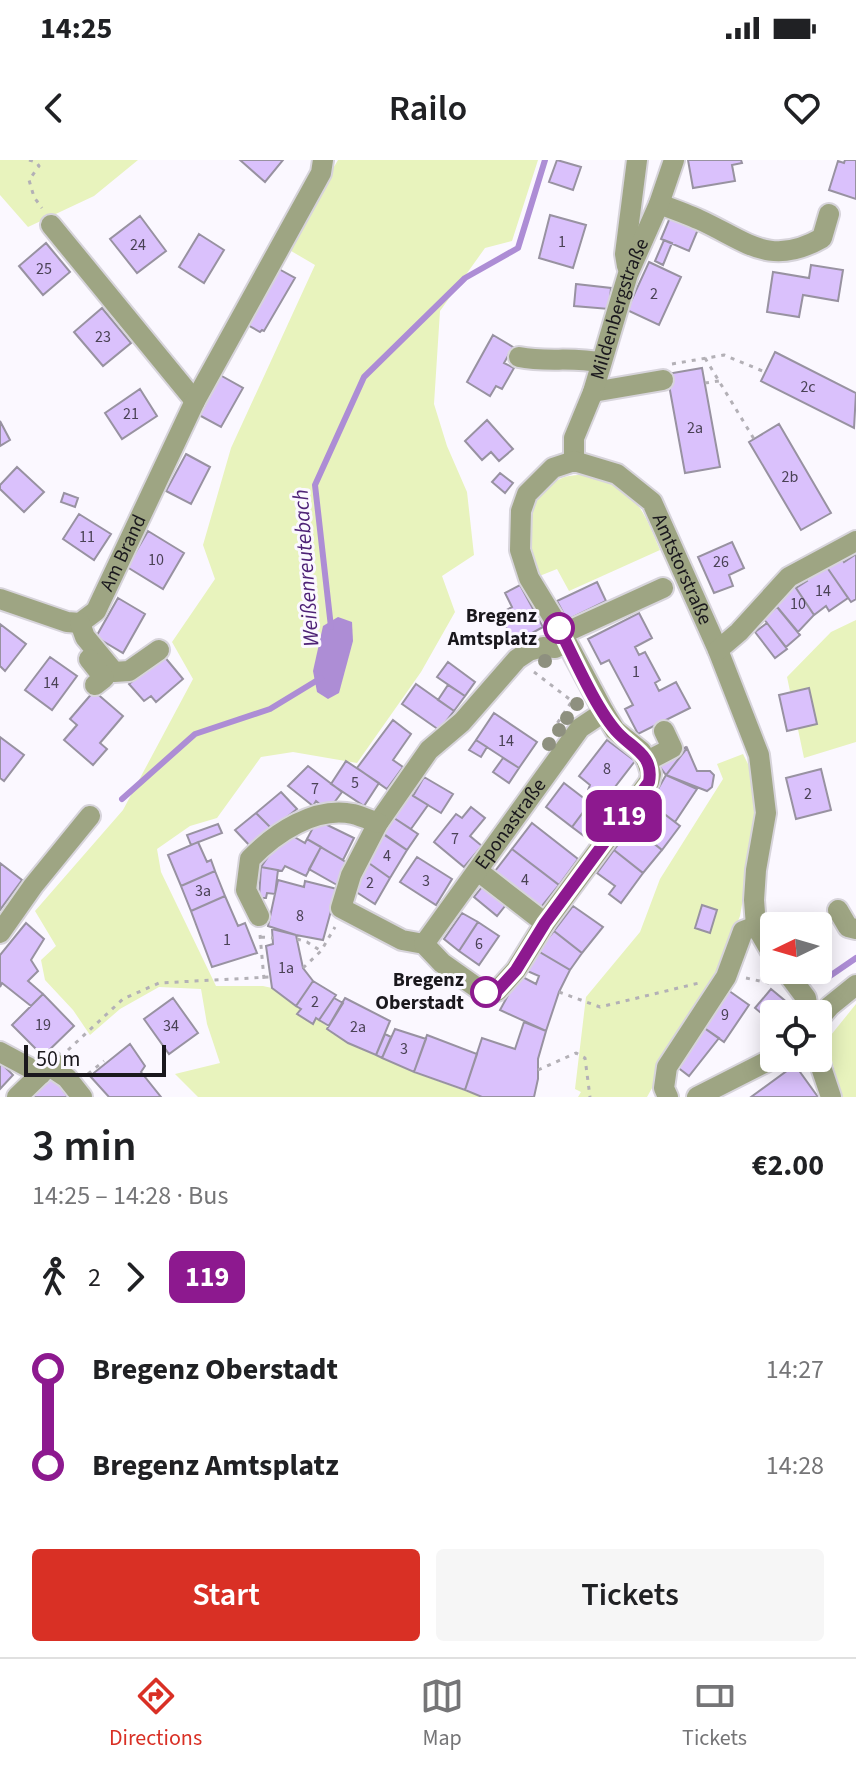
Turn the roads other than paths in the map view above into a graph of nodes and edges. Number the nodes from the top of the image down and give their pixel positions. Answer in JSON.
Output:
{"nodes":[{"id":1,"x":323,"y":160,"type":"edge"},
{"id":2,"x":637,"y":160,"type":"edge"},
{"id":3,"x":674,"y":160,"type":"edge"},
{"id":4,"x":659,"y":204,"type":"junction"},
{"id":5,"x":829,"y":214,"type":"dead end"},
{"id":6,"x":51,"y":225,"type":"road end"},
{"id":7,"x":628,"y":274,"type":"junction"},
{"id":8,"x":519,"y":357,"type":"dead end"},
{"id":9,"x":601,"y":363,"type":"junction"},
{"id":10,"x":661,"y":373,"type":"road end"},
{"id":11,"x":593,"y":392,"type":"junction"},
{"id":12,"x":195,"y":401,"type":"junction"},
{"id":13,"x":574,"y":461,"type":"junction"},
{"id":14,"x":856,"y":541,"type":"edge"},
{"id":15,"x":663,"y":588,"type":"dead end"},
{"id":16,"x":0,"y":599,"type":"edge"},
{"id":17,"x":74,"y":622,"type":"junction"},
{"id":18,"x":564,"y":639,"type":"junction"},
{"id":19,"x":159,"y":650,"type":"dead end"},
{"id":20,"x":718,"y":650,"type":"junction"},
{"id":21,"x":95,"y":685,"type":"dead end"},
{"id":22,"x":604,"y":712,"type":"junction"},
{"id":23,"x":664,"y":731,"type":"dead end"},
{"id":24,"x":647,"y":761,"type":"junction"},
{"id":25,"x":90,"y":816,"type":"dead end"},
{"id":26,"x":378,"y":823,"type":"junction"},
{"id":27,"x":478,"y":871,"type":"junction"},
{"id":28,"x":838,"y":910,"type":"dead end"},
{"id":29,"x":259,"y":916,"type":"dead end"},
{"id":30,"x":545,"y":923,"type":"junction"},
{"id":31,"x":756,"y":926,"type":"junction"},
{"id":32,"x":856,"y":929,"type":"edge"},
{"id":33,"x":0,"y":933,"type":"edge"},
{"id":34,"x":760,"y":933,"type":"edge"},
{"id":35,"x":424,"y":944,"type":"junction"},
{"id":36,"x":856,"y":985,"type":"edge"},
{"id":37,"x":832,"y":1004,"type":"edge"},
{"id":38,"x":0,"y":1052,"type":"edge"},
{"id":39,"x":760,"y":1065,"type":"edge"},
{"id":40,"x":48,"y":1067,"type":"junction"},
{"id":41,"x":823,"y":1072,"type":"edge"},
{"id":42,"x":88,"y":1090,"type":"edge"},
{"id":43,"x":17,"y":1097,"type":"edge"},
{"id":44,"x":668,"y":1097,"type":"edge"},
{"id":45,"x":697,"y":1097,"type":"edge"},
{"id":46,"x":831,"y":1097,"type":"edge"}],
"edges":[{"from":1,"to":12,"type":"street","name":"Am Brand"},
{"from":2,"to":7,"type":"street"},
{"from":3,"to":4,"type":"street","name":"Mildenbergstraße"},
{"from":4,"to":5,"type":"street"},
{"from":4,"to":7,"type":"street","name":"Mildenbergstraße"},
{"from":6,"to":12,"type":"street"},
{"from":7,"to":9,"type":"street","name":"Mildenbergstraße"},
{"from":8,"to":9,"type":"street"},
{"from":9,"to":11,"type":"street","name":"Mildenbergstraße"},
{"from":10,"to":11,"type":"street"},
{"from":11,"to":13,"type":"street","name":"Mildenbergstraße"},
{"from":12,"to":17,"type":"street","name":"Am Brand"},
{"from":13,"to":18,"type":"street"},
{"from":13,"to":20,"type":"street","name":"Amtstorstraße"},
{"from":14,"to":20,"type":"street","name":"Amtstorstraße"},
{"from":15,"to":18,"type":"street"},
{"from":16,"to":17,"type":"street"},
{"from":17,"to":19,"type":"street"},
{"from":17,"to":21,"type":"street"},
{"from":18,"to":22,"type":"street"},
{"from":18,"to":26,"type":"street"},
{"from":20,"to":31,"type":"street","name":"Amtstorstraße"},
{"from":22,"to":24,"type":"street"},
{"from":22,"to":27,"type":"street","name":"Eponastraße"},
{"from":23,"to":24,"type":"street"},
{"from":24,"to":30,"type":"street"},
{"from":25,"to":33,"type":"street"},
{"from":26,"to":29,"type":"street"},
{"from":26,"to":35,"type":"street"},
{"from":27,"to":30,"type":"street"},
{"from":27,"to":35,"type":"street","name":"Eponastraße"},
{"from":28,"to":32,"type":"street"},
{"from":30,"to":35,"type":"street"},
{"from":31,"to":34,"type":"street","name":"Amtstorstraße"},
{"from":31,"to":44,"type":"street"},
{"from":36,"to":37,"type":"street"},
{"from":38,"to":40,"type":"street"},
{"from":39,"to":45,"type":"street"},
{"from":40,"to":42,"type":"street"},
{"from":40,"to":43,"type":"street"},
{"from":41,"to":46,"type":"street"}]}
